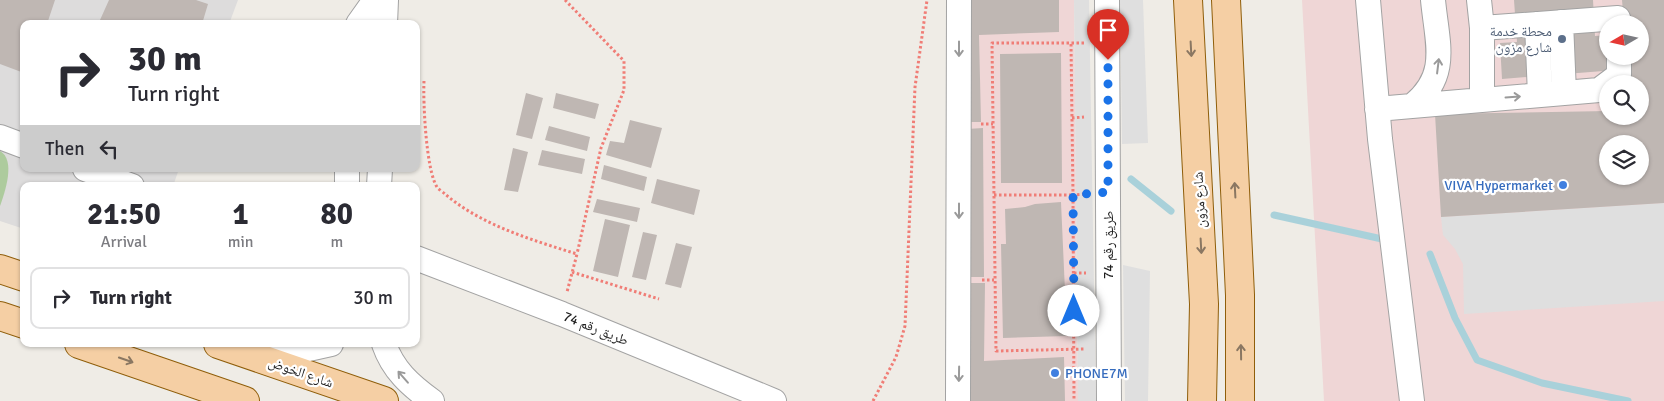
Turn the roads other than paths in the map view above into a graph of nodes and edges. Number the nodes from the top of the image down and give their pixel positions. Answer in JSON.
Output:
{"nodes":[{"id":1,"x":375,"y":0,"type":"edge"},
{"id":2,"x":386,"y":0,"type":"edge"},
{"id":3,"x":959,"y":0,"type":"edge"},
{"id":4,"x":1107,"y":0,"type":"edge"},
{"id":5,"x":1188,"y":0,"type":"edge"},
{"id":6,"x":1368,"y":0,"type":"edge"},
{"id":7,"x":1433,"y":0,"type":"edge"},
{"id":8,"x":1479,"y":0,"type":"edge"},
{"id":9,"x":1227,"y":2,"type":"edge"},
{"id":10,"x":1617,"y":14,"type":"edge"},
{"id":11,"x":361,"y":20,"type":"edge"},
{"id":12,"x":385,"y":20,"type":"edge"},
{"id":13,"x":1555,"y":22,"type":"junction"},
{"id":14,"x":1482,"y":28,"type":"junction"},
{"id":15,"x":1619,"y":65,"type":"edge"},
{"id":16,"x":1558,"y":94,"type":"junction"},
{"id":17,"x":1482,"y":100,"type":"junction"},
{"id":18,"x":1413,"y":106,"type":"junction"},
{"id":19,"x":1377,"y":109,"type":"junction"},
{"id":20,"x":0,"y":137,"type":"edge"},
{"id":21,"x":20,"y":144,"type":"edge"},
{"id":22,"x":92,"y":172,"type":"edge"},
{"id":23,"x":121,"y":182,"type":"edge"},
{"id":24,"x":420,"y":260,"type":"edge"},
{"id":25,"x":0,"y":269,"type":"edge"},
{"id":26,"x":20,"y":276,"type":"edge"},
{"id":27,"x":0,"y":316,"type":"edge"},
{"id":28,"x":20,"y":323,"type":"edge"},
{"id":29,"x":89,"y":347,"type":"edge"},
{"id":30,"x":227,"y":347,"type":"edge"},
{"id":31,"x":318,"y":347,"type":"edge"},
{"id":32,"x":386,"y":347,"type":"edge"},
{"id":33,"x":253,"y":356,"type":"junction"},
{"id":34,"x":245,"y":401,"type":"edge"},
{"id":35,"x":384,"y":401,"type":"edge"},
{"id":36,"x":432,"y":401,"type":"edge"},
{"id":37,"x":774,"y":401,"type":"edge"},
{"id":38,"x":958,"y":401,"type":"edge"},
{"id":39,"x":1109,"y":401,"type":"edge"},
{"id":40,"x":1202,"y":401,"type":"edge"},
{"id":41,"x":1240,"y":401,"type":"edge"},
{"id":42,"x":1412,"y":401,"type":"edge"}],
"edges":[{"from":1,"to":11,"type":"street"},
{"from":2,"to":12,"type":"street"},
{"from":3,"to":38,"type":"street","one_way":true},
{"from":4,"to":39,"type":"street","name":"طريق رقم 74"},
{"from":5,"to":40,"type":"main road","name":"شارع مزون","one_way":true},
{"from":6,"to":19,"type":"street"},
{"from":18,"to":7,"type":"street","one_way":true},
{"from":8,"to":14,"type":"street"},
{"from":41,"to":9,"type":"main road","one_way":true},
{"from":10,"to":13,"type":"street"},
{"from":13,"to":14,"type":"street"},
{"from":13,"to":16,"type":"street"},
{"from":13,"to":16,"type":"street"},
{"from":14,"to":17,"type":"street"},
{"from":15,"to":16,"type":"street"},
{"from":17,"to":16,"type":"street","one_way":true},
{"from":17,"to":18,"type":"street"},
{"from":18,"to":19,"type":"street"},
{"from":19,"to":42,"type":"street"},
{"from":20,"to":21,"type":"street"},
{"from":22,"to":23,"type":"street"},
{"from":24,"to":37,"type":"street","name":"طريق رقم 74"},
{"from":25,"to":26,"type":"main road"},
{"from":27,"to":28,"type":"main road"},
{"from":29,"to":34,"type":"main road","one_way":true},
{"from":30,"to":33,"type":"main road","name":"شارع الخوض"},
{"from":31,"to":33,"type":"street"},
{"from":36,"to":32,"type":"street","one_way":true},
{"from":33,"to":35,"type":"main road","name":"شارع الخوض"}]}
